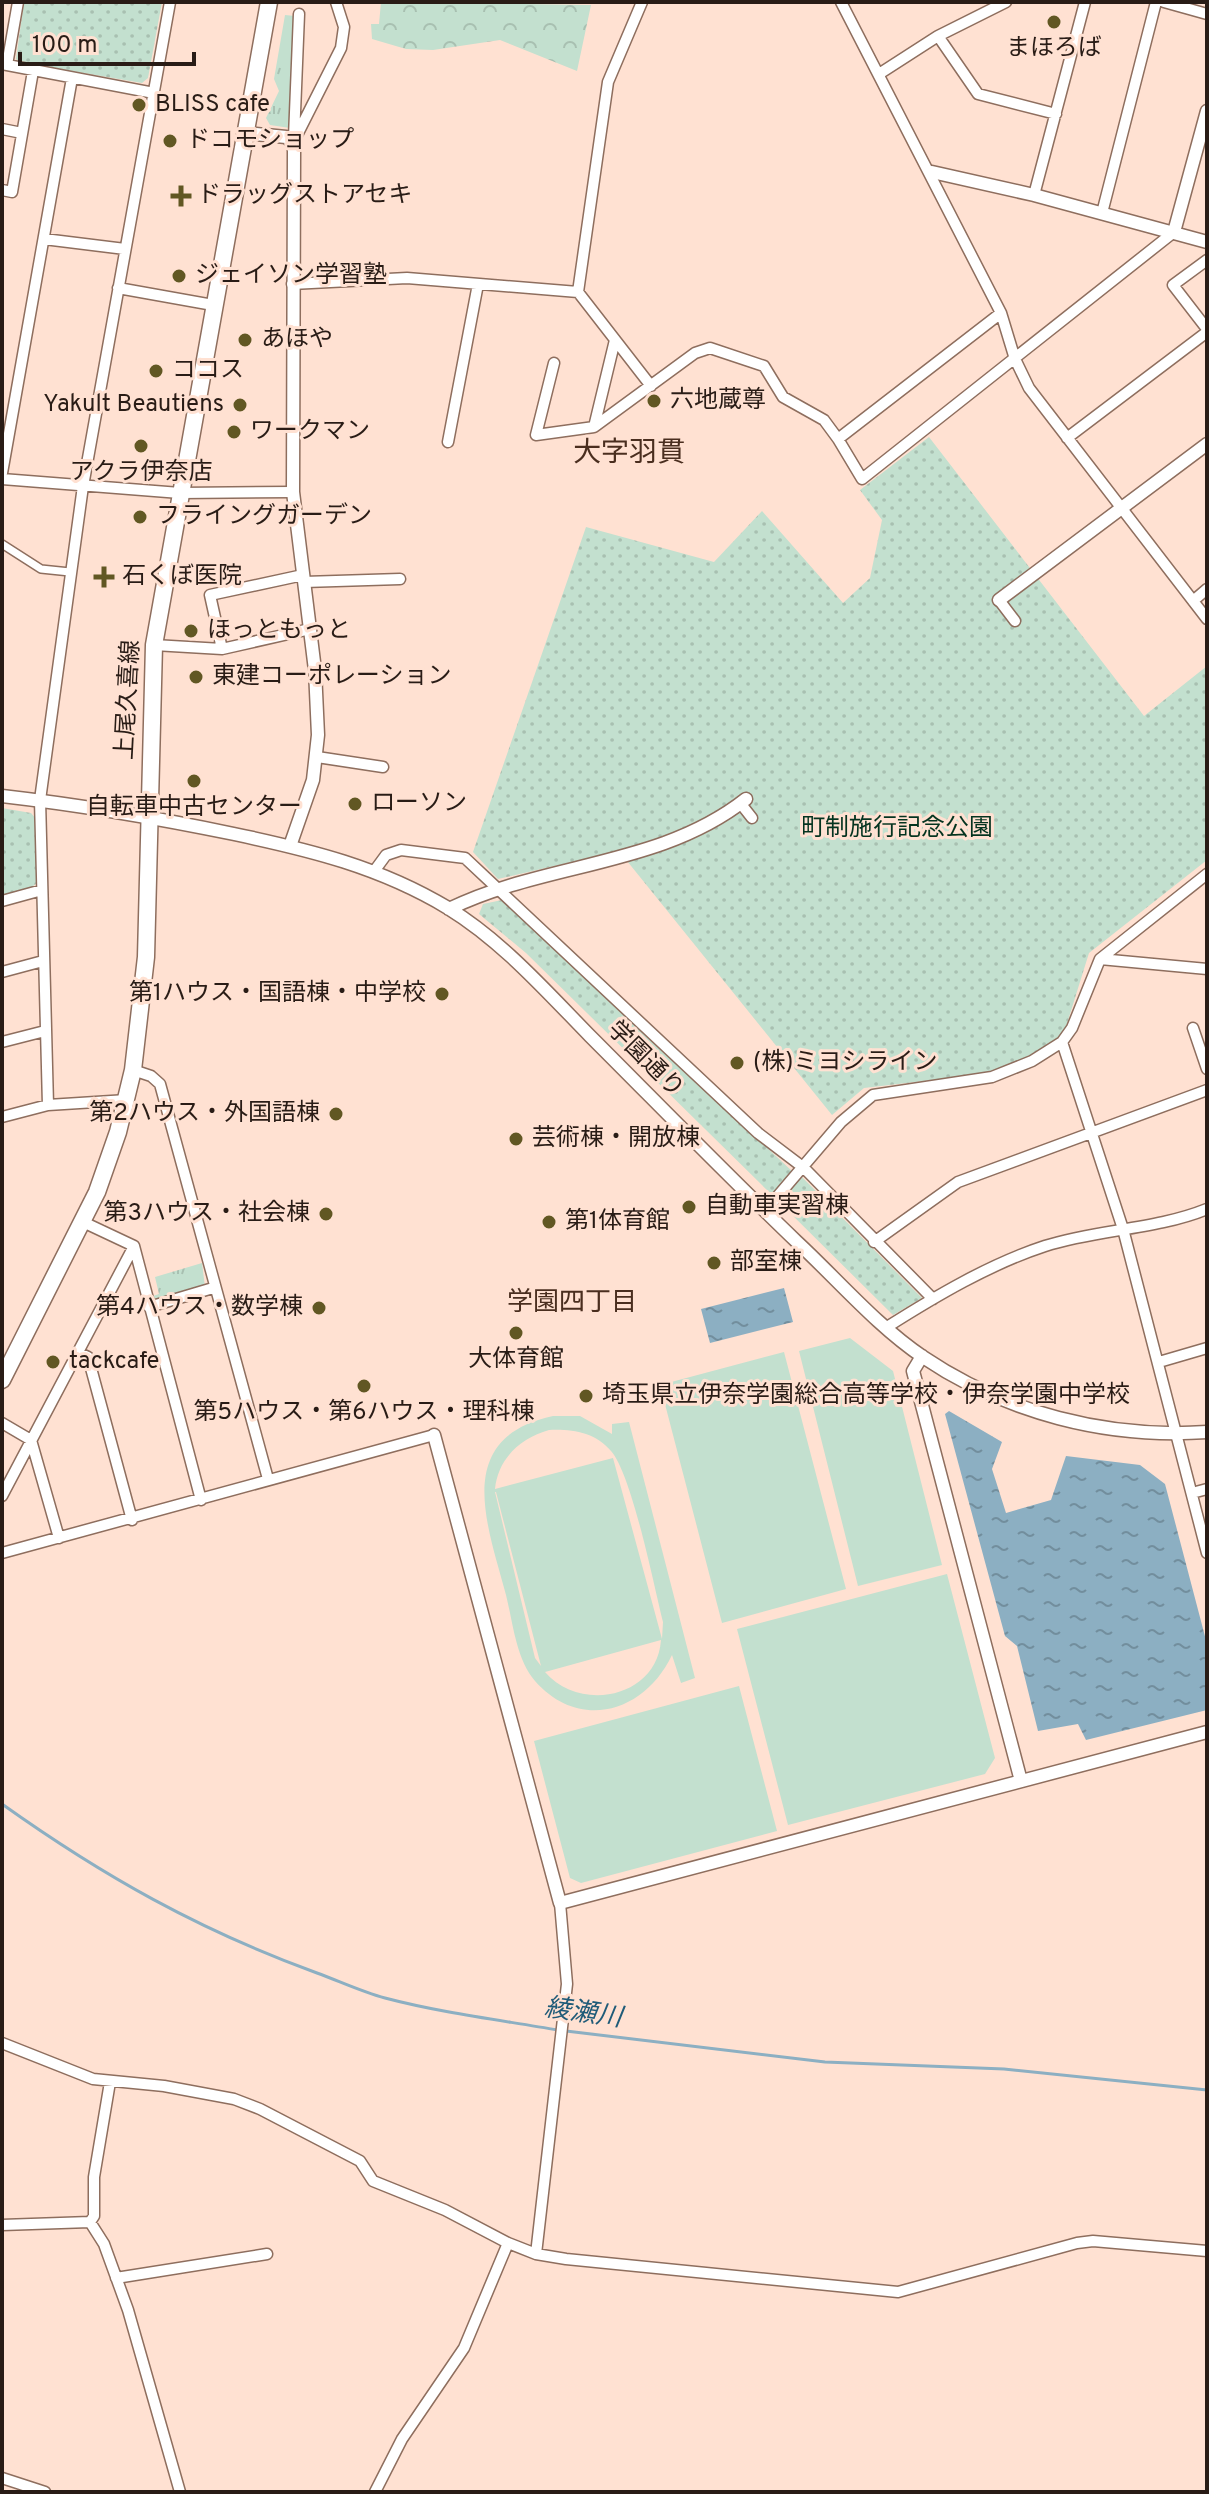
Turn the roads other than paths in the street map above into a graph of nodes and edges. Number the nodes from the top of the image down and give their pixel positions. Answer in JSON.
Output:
{"nodes":[{"id":1,"x":18,"y":2,"type":"edge"},
{"id":2,"x":170,"y":2,"type":"edge"},
{"id":3,"x":269,"y":2,"type":"edge"},
{"id":4,"x":336,"y":2,"type":"edge"},
{"id":5,"x":642,"y":2,"type":"edge"},
{"id":6,"x":841,"y":2,"type":"edge"},
{"id":7,"x":1006,"y":2,"type":"edge"},
{"id":8,"x":1085,"y":2,"type":"edge"},
{"id":9,"x":1156,"y":2,"type":"edge"},
{"id":10,"x":1164,"y":2,"type":"edge"},
{"id":11,"x":299,"y":14,"type":"dead end"},
{"id":12,"x":1207,"y":14,"type":"edge"},
{"id":13,"x":938,"y":36,"type":"junction"},
{"id":14,"x":4,"y":65,"type":"edge"},
{"id":15,"x":33,"y":71,"type":"junction"},
{"id":16,"x":879,"y":74,"type":"junction"},
{"id":17,"x":72,"y":78,"type":"junction"},
{"id":18,"x":154,"y":93,"type":"junction"},
{"id":19,"x":1207,"y":111,"type":"edge"},
{"id":20,"x":1056,"y":114,"type":"junction"},
{"id":21,"x":2,"y":129,"type":"edge"},
{"id":22,"x":22,"y":133,"type":"junction"},
{"id":23,"x":245,"y":133,"type":"junction"},
{"id":24,"x":293,"y":143,"type":"junction"},
{"id":25,"x":932,"y":172,"type":"junction"},
{"id":26,"x":2,"y":190,"type":"edge"},
{"id":27,"x":1034,"y":195,"type":"junction"},
{"id":28,"x":1102,"y":213,"type":"junction"},
{"id":29,"x":1174,"y":232,"type":"junction"},
{"id":30,"x":44,"y":239,"type":"junction"},
{"id":31,"x":1207,"y":242,"type":"edge"},
{"id":32,"x":125,"y":249,"type":"junction"},
{"id":33,"x":1207,"y":260,"type":"edge"},
{"id":34,"x":292,"y":284,"type":"junction"},
{"id":35,"x":478,"y":284,"type":"junction"},
{"id":36,"x":118,"y":288,"type":"junction"},
{"id":37,"x":578,"y":292,"type":"junction"},
{"id":38,"x":213,"y":305,"type":"junction"},
{"id":39,"x":1001,"y":313,"type":"junction"},
{"id":40,"x":1207,"y":330,"type":"edge"},
{"id":41,"x":615,"y":340,"type":"junction"},
{"id":42,"x":1015,"y":359,"type":"junction"},
{"id":43,"x":554,"y":363,"type":"dead end"},
{"id":44,"x":651,"y":386,"type":"junction"},
{"id":45,"x":594,"y":427,"type":"junction"},
{"id":46,"x":1067,"y":438,"type":"junction"},
{"id":47,"x":838,"y":439,"type":"junction"},
{"id":48,"x":448,"y":442,"type":"dead end"},
{"id":49,"x":1207,"y":445,"type":"edge"},
{"id":50,"x":2,"y":473,"type":"edge"},
{"id":51,"x":2,"y":479,"type":"edge"},
{"id":52,"x":83,"y":486,"type":"junction"},
{"id":53,"x":293,"y":492,"type":"junction"},
{"id":54,"x":180,"y":493,"type":"junction"},
{"id":55,"x":1123,"y":509,"type":"junction"},
{"id":56,"x":2,"y":544,"type":"edge"},
{"id":57,"x":70,"y":572,"type":"junction"},
{"id":58,"x":304,"y":578,"type":"junction"},
{"id":59,"x":400,"y":579,"type":"dead end"},
{"id":60,"x":1207,"y":589,"type":"edge"},
{"id":61,"x":999,"y":600,"type":"joint"},
{"id":62,"x":1193,"y":601,"type":"junction"},
{"id":63,"x":1207,"y":619,"type":"edge"},
{"id":64,"x":1015,"y":621,"type":"dead end"},
{"id":65,"x":310,"y":629,"type":"junction"},
{"id":66,"x":154,"y":645,"type":"junction"},
{"id":67,"x":222,"y":649,"type":"junction"},
{"id":68,"x":317,"y":757,"type":"junction"},
{"id":69,"x":383,"y":767,"type":"dead end"},
{"id":70,"x":2,"y":796,"type":"edge"},
{"id":71,"x":40,"y":800,"type":"junction"},
{"id":72,"x":744,"y":801,"type":"joint"},
{"id":73,"x":149,"y":816,"type":"junction"},
{"id":74,"x":752,"y":818,"type":"dead end"},
{"id":75,"x":290,"y":846,"type":"junction"},
{"id":76,"x":375,"y":870,"type":"junction"},
{"id":77,"x":1207,"y":874,"type":"edge"},
{"id":78,"x":498,"y":888,"type":"junction"},
{"id":79,"x":42,"y":890,"type":"junction"},
{"id":80,"x":2,"y":901,"type":"edge"},
{"id":81,"x":449,"y":909,"type":"junction"},
{"id":82,"x":1100,"y":959,"type":"junction"},
{"id":83,"x":43,"y":961,"type":"junction"},
{"id":84,"x":1207,"y":969,"type":"edge"},
{"id":85,"x":2,"y":972,"type":"edge"},
{"id":86,"x":1193,"y":1028,"type":"dead end"},
{"id":87,"x":45,"y":1031,"type":"junction"},
{"id":88,"x":2,"y":1042,"type":"edge"},
{"id":89,"x":1062,"y":1042,"type":"junction"},
{"id":90,"x":1207,"y":1069,"type":"edge"},
{"id":91,"x":133,"y":1070,"type":"junction"},
{"id":92,"x":1207,"y":1090,"type":"edge"},
{"id":93,"x":127,"y":1100,"type":"junction"},
{"id":94,"x":48,"y":1105,"type":"junction"},
{"id":95,"x":2,"y":1117,"type":"edge"},
{"id":96,"x":1092,"y":1133,"type":"junction"},
{"id":97,"x":804,"y":1168,"type":"junction"},
{"id":98,"x":1207,"y":1209,"type":"edge"},
{"id":99,"x":765,"y":1211,"type":"junction"},
{"id":100,"x":83,"y":1222,"type":"junction"},
{"id":101,"x":1123,"y":1229,"type":"junction"},
{"id":102,"x":874,"y":1242,"type":"junction"},
{"id":103,"x":134,"y":1246,"type":"junction"},
{"id":104,"x":213,"y":1288,"type":"junction"},
{"id":105,"x":933,"y":1299,"type":"junction"},
{"id":106,"x":149,"y":1307,"type":"junction"},
{"id":107,"x":887,"y":1327,"type":"junction"},
{"id":108,"x":1207,"y":1348,"type":"edge"},
{"id":109,"x":77,"y":1352,"type":"junction"},
{"id":110,"x":922,"y":1356,"type":"junction"},
{"id":111,"x":1159,"y":1362,"type":"junction"},
{"id":112,"x":2,"y":1380,"type":"edge"},
{"id":113,"x":2,"y":1423,"type":"edge"},
{"id":114,"x":1207,"y":1432,"type":"edge"},
{"id":115,"x":1178,"y":1434,"type":"junction"},
{"id":116,"x":434,"y":1435,"type":"joint"},
{"id":117,"x":31,"y":1440,"type":"junction"},
{"id":118,"x":268,"y":1479,"type":"junction"},
{"id":119,"x":1207,"y":1489,"type":"edge"},
{"id":120,"x":1192,"y":1493,"type":"junction"},
{"id":121,"x":2,"y":1496,"type":"edge"},
{"id":122,"x":201,"y":1500,"type":"junction"},
{"id":123,"x":132,"y":1520,"type":"junction"},
{"id":124,"x":59,"y":1538,"type":"junction"},
{"id":125,"x":1207,"y":1549,"type":"edge"},
{"id":126,"x":2,"y":1553,"type":"edge"},
{"id":127,"x":1207,"y":1732,"type":"edge"},
{"id":128,"x":1021,"y":1781,"type":"junction"},
{"id":129,"x":560,"y":1903,"type":"junction"},
{"id":130,"x":2,"y":2043,"type":"edge"},
{"id":131,"x":110,"y":2082,"type":"junction"},
{"id":132,"x":90,"y":2222,"type":"junction"},
{"id":133,"x":2,"y":2225,"type":"edge"},
{"id":134,"x":508,"y":2243,"type":"junction"},
{"id":135,"x":1207,"y":2251,"type":"edge"},
{"id":136,"x":267,"y":2254,"type":"dead end"},
{"id":137,"x":536,"y":2254,"type":"junction"},
{"id":138,"x":116,"y":2278,"type":"junction"},
{"id":139,"x":2,"y":2478,"type":"edge"},
{"id":140,"x":45,"y":2492,"type":"edge"},
{"id":141,"x":180,"y":2492,"type":"edge"},
{"id":142,"x":375,"y":2492,"type":"edge"}],
"edges":[{"from":1,"to":14,"type":"street"},
{"from":2,"to":18,"type":"street"},
{"from":3,"to":23,"type":"main road","name":"上尾久喜線"},
{"from":4,"to":24,"type":"street"},
{"from":5,"to":37,"type":"street"},
{"from":6,"to":16,"type":"street"},
{"from":7,"to":13,"type":"street"},
{"from":8,"to":20,"type":"street"},
{"from":9,"to":28,"type":"street"},
{"from":10,"to":12,"type":"street"},
{"from":11,"to":24,"type":"street"},
{"from":13,"to":16,"type":"street"},
{"from":13,"to":20,"type":"street"},
{"from":14,"to":15,"type":"street"},
{"from":15,"to":17,"type":"street"},
{"from":15,"to":22,"type":"street"},
{"from":16,"to":25,"type":"street"},
{"from":17,"to":18,"type":"street"},
{"from":17,"to":30,"type":"street"},
{"from":18,"to":32,"type":"street"},
{"from":19,"to":29,"type":"street"},
{"from":20,"to":27,"type":"street"},
{"from":21,"to":22,"type":"street"},
{"from":22,"to":26,"type":"street"},
{"from":23,"to":24,"type":"street"},
{"from":23,"to":38,"type":"main road","name":"上尾久喜線"},
{"from":24,"to":34,"type":"street"},
{"from":25,"to":27,"type":"street"},
{"from":25,"to":39,"type":"street"},
{"from":27,"to":28,"type":"street"},
{"from":28,"to":29,"type":"street"},
{"from":29,"to":31,"type":"street"},
{"from":29,"to":42,"type":"street"},
{"from":30,"to":32,"type":"street"},
{"from":30,"to":50,"type":"street"},
{"from":32,"to":36,"type":"street"},
{"from":33,"to":40,"type":"street"},
{"from":34,"to":35,"type":"street"},
{"from":34,"to":53,"type":"street"},
{"from":35,"to":37,"type":"street"},
{"from":35,"to":48,"type":"street"},
{"from":36,"to":38,"type":"street"},
{"from":36,"to":52,"type":"street"},
{"from":37,"to":41,"type":"street"},
{"from":38,"to":54,"type":"main road","name":"上尾久喜線"},
{"from":39,"to":42,"type":"street"},
{"from":39,"to":47,"type":"street"},
{"from":40,"to":46,"type":"street"},
{"from":41,"to":44,"type":"street"},
{"from":41,"to":45,"type":"street"},
{"from":42,"to":46,"type":"street"},
{"from":42,"to":47,"type":"street"},
{"from":43,"to":45,"type":"street"},
{"from":44,"to":45,"type":"street"},
{"from":44,"to":47,"type":"street"},
{"from":46,"to":55,"type":"street"},
{"from":49,"to":55,"type":"street"},
{"from":51,"to":52,"type":"street"},
{"from":52,"to":54,"type":"street"},
{"from":52,"to":57,"type":"street"},
{"from":53,"to":54,"type":"street"},
{"from":53,"to":58,"type":"street"},
{"from":54,"to":66,"type":"main road","name":"上尾久喜線"},
{"from":55,"to":61,"type":"street"},
{"from":55,"to":62,"type":"street"},
{"from":56,"to":57,"type":"street"},
{"from":57,"to":71,"type":"street"},
{"from":58,"to":59,"type":"street"},
{"from":58,"to":65,"type":"street"},
{"from":58,"to":67,"type":"street"},
{"from":60,"to":62,"type":"street"},
{"from":61,"to":64,"type":"street"},
{"from":62,"to":63,"type":"street"},
{"from":65,"to":67,"type":"street"},
{"from":65,"to":68,"type":"street"},
{"from":66,"to":67,"type":"street"},
{"from":66,"to":73,"type":"main road","name":"上尾久喜線"},
{"from":68,"to":69,"type":"street"},
{"from":68,"to":75,"type":"street"},
{"from":70,"to":71,"type":"street","name":"学園通り"},
{"from":71,"to":73,"type":"street","name":"学園通り"},
{"from":71,"to":79,"type":"street"},
{"from":72,"to":74,"type":"street"},
{"from":72,"to":78,"type":"street"},
{"from":73,"to":75,"type":"street","name":"学園通り"},
{"from":73,"to":91,"type":"main road","name":"上尾久喜線"},
{"from":75,"to":76,"type":"street","name":"学園通り"},
{"from":76,"to":78,"type":"street"},
{"from":76,"to":81,"type":"street","name":"学園通り"},
{"from":77,"to":82,"type":"street"},
{"from":78,"to":81,"type":"street"},
{"from":78,"to":97,"type":"street"},
{"from":79,"to":80,"type":"street"},
{"from":79,"to":83,"type":"street"},
{"from":81,"to":99,"type":"street","name":"学園通り"},
{"from":82,"to":84,"type":"street"},
{"from":82,"to":89,"type":"street"},
{"from":83,"to":85,"type":"street"},
{"from":83,"to":87,"type":"street"},
{"from":86,"to":90,"type":"street"},
{"from":87,"to":88,"type":"street"},
{"from":87,"to":94,"type":"street"},
{"from":89,"to":96,"type":"street"},
{"from":89,"to":97,"type":"street"},
{"from":91,"to":93,"type":"main road","name":"上尾久喜線"},
{"from":91,"to":104,"type":"street"},
{"from":92,"to":96,"type":"street"},
{"from":93,"to":94,"type":"street"},
{"from":93,"to":100,"type":"main road","name":"上尾久喜線"},
{"from":94,"to":95,"type":"street"},
{"from":96,"to":101,"type":"street"},
{"from":96,"to":102,"type":"street"},
{"from":97,"to":99,"type":"street"},
{"from":97,"to":102,"type":"street"},
{"from":98,"to":101,"type":"street"},
{"from":99,"to":107,"type":"street","name":"学園通り"},
{"from":100,"to":103,"type":"street"},
{"from":100,"to":112,"type":"main road","name":"上尾久喜線"},
{"from":101,"to":105,"type":"street"},
{"from":101,"to":111,"type":"street"},
{"from":102,"to":105,"type":"street"},
{"from":103,"to":106,"type":"street"},
{"from":103,"to":109,"type":"street"},
{"from":104,"to":106,"type":"street"},
{"from":104,"to":118,"type":"street"},
{"from":105,"to":107,"type":"street"},
{"from":106,"to":122,"type":"street"},
{"from":107,"to":110,"type":"street","name":"学園通り"},
{"from":108,"to":111,"type":"street"},
{"from":109,"to":117,"type":"street"},
{"from":109,"to":123,"type":"street"},
{"from":110,"to":115,"type":"street","name":"学園通り"},
{"from":110,"to":128,"type":"street"},
{"from":111,"to":115,"type":"street"},
{"from":113,"to":117,"type":"street"},
{"from":114,"to":115,"type":"street","name":"学園通り"},
{"from":115,"to":120,"type":"street"},
{"from":116,"to":118,"type":"street"},
{"from":116,"to":129,"type":"street"},
{"from":117,"to":121,"type":"street"},
{"from":117,"to":124,"type":"street"},
{"from":118,"to":122,"type":"street"},
{"from":119,"to":120,"type":"street"},
{"from":120,"to":125,"type":"street"},
{"from":122,"to":123,"type":"street"},
{"from":123,"to":124,"type":"street"},
{"from":124,"to":126,"type":"street"},
{"from":127,"to":128,"type":"street"},
{"from":128,"to":129,"type":"street"},
{"from":129,"to":137,"type":"street"},
{"from":130,"to":131,"type":"street"},
{"from":131,"to":132,"type":"street"},
{"from":131,"to":134,"type":"street"},
{"from":132,"to":133,"type":"street"},
{"from":132,"to":138,"type":"street"},
{"from":134,"to":137,"type":"street"},
{"from":134,"to":142,"type":"street"},
{"from":135,"to":137,"type":"street"},
{"from":136,"to":138,"type":"street"},
{"from":138,"to":141,"type":"street"},
{"from":139,"to":140,"type":"street"}]}
